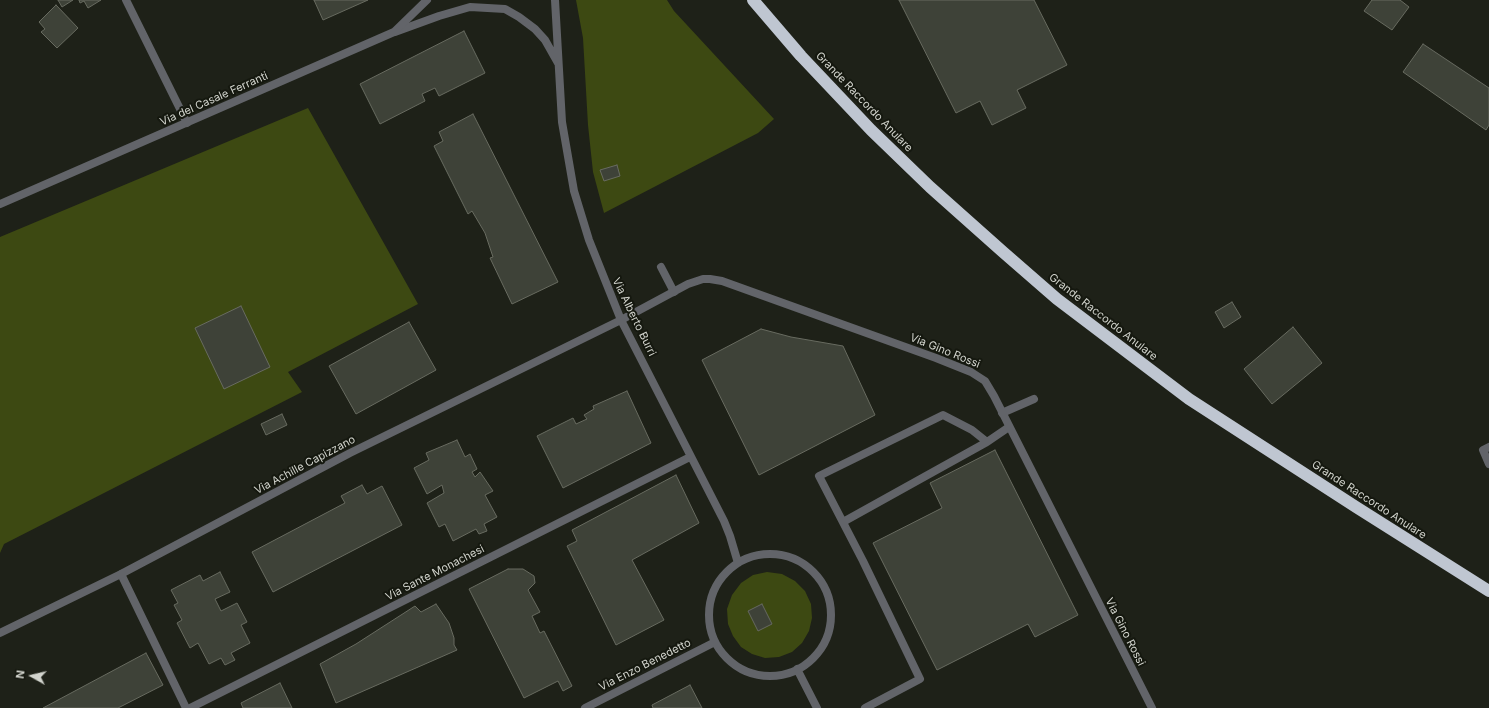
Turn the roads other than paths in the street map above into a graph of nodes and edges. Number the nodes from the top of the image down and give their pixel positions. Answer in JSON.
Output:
{"nodes":[{"id":1,"x":126,"y":0,"type":"edge"},
{"id":2,"x":427,"y":0,"type":"edge"},
{"id":3,"x":500,"y":0,"type":"edge"},
{"id":4,"x":555,"y":0,"type":"edge"},
{"id":5,"x":753,"y":0,"type":"edge"},
{"id":6,"x":505,"y":9,"type":"junction"},
{"id":7,"x":394,"y":32,"type":"junction"},
{"id":8,"x":559,"y":65,"type":"junction"},
{"id":9,"x":187,"y":123,"type":"junction"},
{"id":10,"x":0,"y":204,"type":"edge"},
{"id":11,"x":662,"y":267,"type":"dead end"},
{"id":12,"x":674,"y":292,"type":"junction"},
{"id":13,"x":621,"y":320,"type":"junction"},
{"id":14,"x":1034,"y":399,"type":"dead end"},
{"id":15,"x":1002,"y":413,"type":"junction"},
{"id":16,"x":1009,"y":427,"type":"junction"},
{"id":17,"x":987,"y":442,"type":"junction"},
{"id":18,"x":1489,"y":447,"type":"edge"},
{"id":19,"x":690,"y":457,"type":"junction"},
{"id":20,"x":1489,"y":464,"type":"edge"},
{"id":21,"x":843,"y":522,"type":"junction"},
{"id":22,"x":738,"y":563,"type":"junction"},
{"id":23,"x":120,"y":574,"type":"junction"},
{"id":24,"x":1489,"y":591,"type":"edge"},
{"id":25,"x":0,"y":634,"type":"edge"},
{"id":26,"x":715,"y":642,"type":"junction"},
{"id":27,"x":797,"y":669,"type":"junction"},
{"id":28,"x":186,"y":708,"type":"edge"},
{"id":29,"x":190,"y":708,"type":"edge"},
{"id":30,"x":585,"y":708,"type":"edge"},
{"id":31,"x":817,"y":708,"type":"edge"},
{"id":32,"x":865,"y":708,"type":"edge"},
{"id":33,"x":1152,"y":708,"type":"edge"}],
"edges":[{"from":1,"to":9,"type":"street"},
{"from":2,"to":7,"type":"street","name":"Via del Casale Ferranti"},
{"from":3,"to":6,"type":"street"},
{"from":4,"to":8,"type":"street","name":"Via Alberto Burri"},
{"from":5,"to":24,"type":"highway","name":"Grande Raccordo Anulare"},
{"from":6,"to":7,"type":"street"},
{"from":6,"to":8,"type":"street"},
{"from":7,"to":9,"type":"street","name":"Via del Casale Ferranti"},
{"from":8,"to":13,"type":"street","name":"Via Alberto Burri"},
{"from":9,"to":10,"type":"street","name":"Via del Casale Ferranti"},
{"from":11,"to":12,"type":"street"},
{"from":12,"to":13,"type":"street","name":"Via Gino Rossi"},
{"from":12,"to":15,"type":"street","name":"Via Gino Rossi"},
{"from":13,"to":19,"type":"street","name":"Via Alberto Burri"},
{"from":13,"to":23,"type":"street","name":"Via Achille Capizzano"},
{"from":14,"to":15,"type":"street"},
{"from":15,"to":16,"type":"street","name":"Via Gino Rossi"},
{"from":16,"to":17,"type":"street"},
{"from":16,"to":33,"type":"street","name":"Via Gino Rossi"},
{"from":17,"to":21,"type":"street"},
{"from":17,"to":21,"type":"street"},
{"from":18,"to":20,"type":"street"},
{"from":19,"to":22,"type":"street","name":"Via Alberto Burri"},
{"from":19,"to":29,"type":"street","name":"Via Sante Monachesi"},
{"from":21,"to":32,"type":"street"},
{"from":22,"to":26,"type":"street"},
{"from":22,"to":27,"type":"street"},
{"from":23,"to":25,"type":"street","name":"Via Achille Capizzano"},
{"from":23,"to":28,"type":"street"},
{"from":26,"to":27,"type":"street"},
{"from":26,"to":30,"type":"street","name":"Via Enzo Benedetto"},
{"from":27,"to":31,"type":"street"}]}
